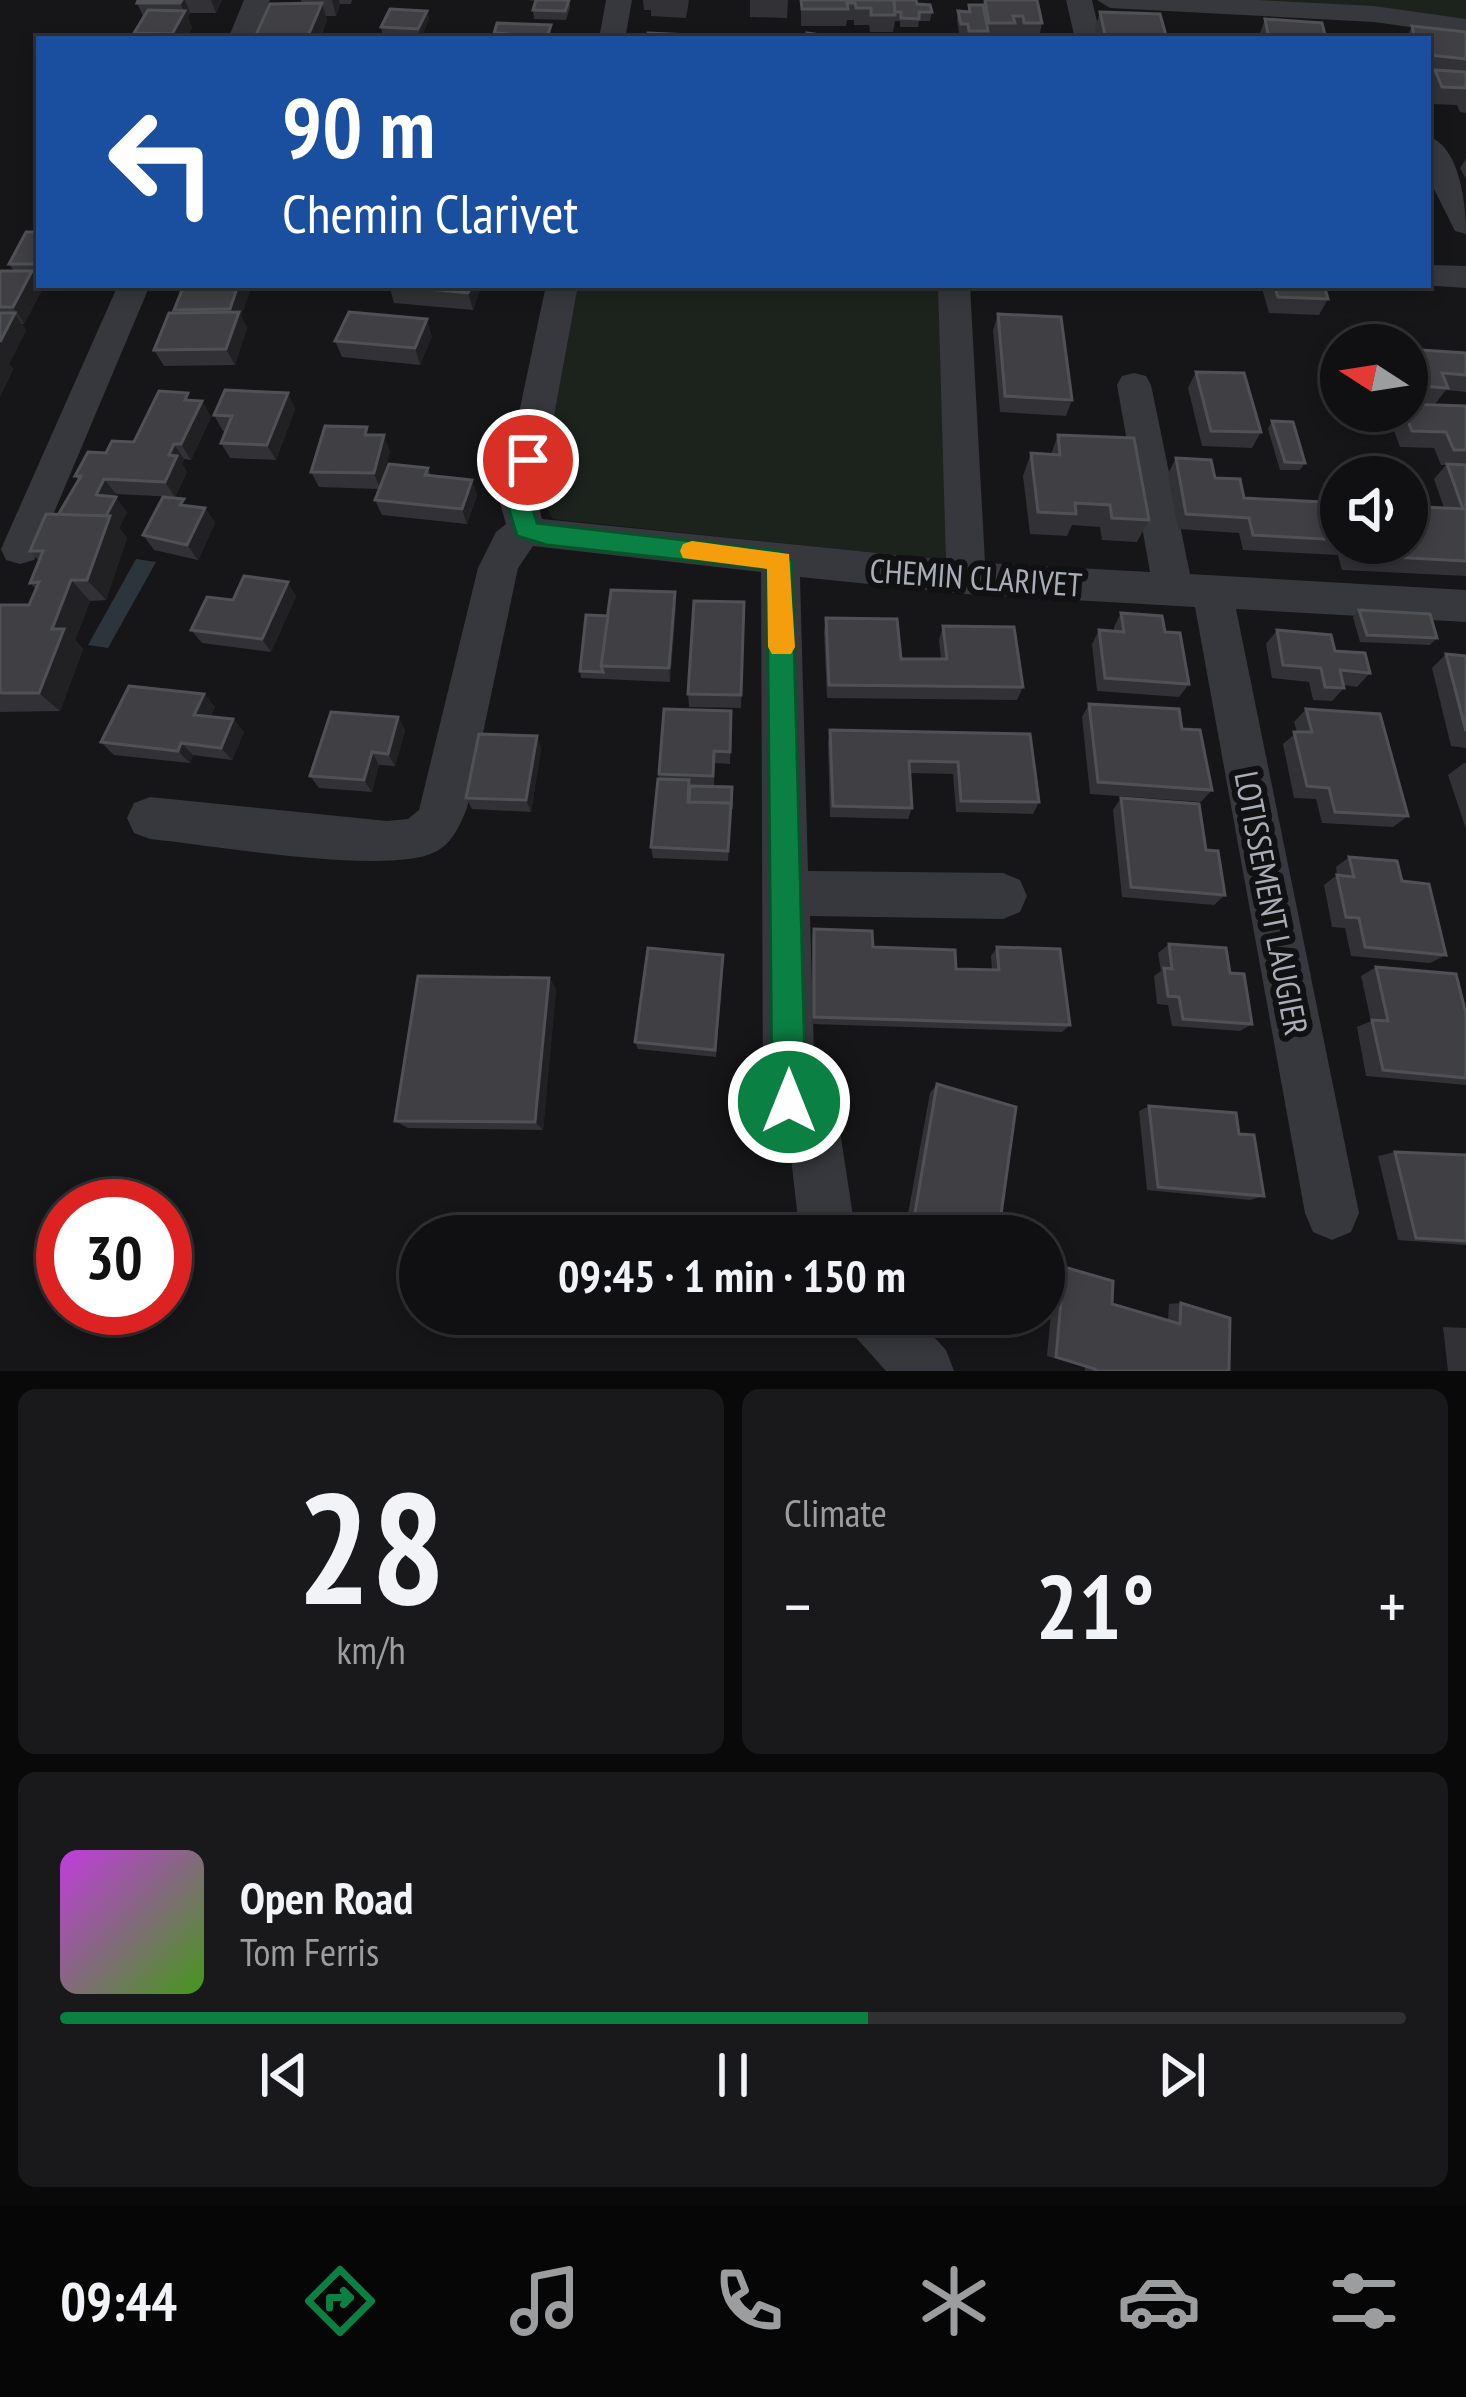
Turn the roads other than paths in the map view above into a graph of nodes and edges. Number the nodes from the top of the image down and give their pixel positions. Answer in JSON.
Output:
{"nodes":[{"id":1,"x":257,"y":0,"type":"edge"},
{"id":2,"x":619,"y":0,"type":"edge"},
{"id":3,"x":1078,"y":0,"type":"edge"},
{"id":4,"x":1110,"y":0,"type":"edge"},
{"id":5,"x":1375,"y":18,"type":"edge"},
{"id":6,"x":1466,"y":27,"type":"edge"},
{"id":7,"x":242,"y":36,"type":"edge"},
{"id":8,"x":612,"y":36,"type":"edge"},
{"id":9,"x":1087,"y":36,"type":"edge"},
{"id":10,"x":1431,"y":152,"type":"edge"},
{"id":11,"x":1466,"y":224,"type":"edge"},
{"id":12,"x":1431,"y":275,"type":"edge"},
{"id":13,"x":1466,"y":278,"type":"edge"},
{"id":14,"x":133,"y":288,"type":"edge"},
{"id":15,"x":561,"y":288,"type":"edge"},
{"id":16,"x":954,"y":288,"type":"edge"},
{"id":17,"x":1134,"y":386,"type":"dead end"},
{"id":18,"x":526,"y":529,"type":"junction"},
{"id":19,"x":20,"y":550,"type":"dead end"},
{"id":20,"x":780,"y":561,"type":"junction"},
{"id":21,"x":966,"y":578,"type":"junction"},
{"id":22,"x":1193,"y":592,"type":"junction"},
{"id":23,"x":1466,"y":606,"type":"edge"},
{"id":24,"x":151,"y":818,"type":"dead end"},
{"id":25,"x":786,"y":893,"type":"junction"},
{"id":26,"x":1004,"y":896,"type":"dead end"},
{"id":27,"x":1332,"y":1213,"type":"dead end"},
{"id":28,"x":825,"y":1215,"type":"edge"},
{"id":29,"x":892,"y":1335,"type":"edge"},
{"id":30,"x":925,"y":1371,"type":"edge"}],
"edges":[{"from":1,"to":7,"type":"street"},
{"from":2,"to":8,"type":"street"},
{"from":3,"to":9,"type":"street"},
{"from":4,"to":5,"type":"street"},
{"from":5,"to":6,"type":"street"},
{"from":10,"to":11,"type":"street"},
{"from":12,"to":13,"type":"street"},
{"from":14,"to":19,"type":"street"},
{"from":15,"to":18,"type":"street"},
{"from":16,"to":21,"type":"street"},
{"from":17,"to":22,"type":"street"},
{"from":18,"to":20,"type":"street","name":"CHEMIN CLARIVET"},
{"from":18,"to":24,"type":"street"},
{"from":20,"to":21,"type":"street","name":"CHEMIN CLARIVET"},
{"from":20,"to":25,"type":"street"},
{"from":21,"to":22,"type":"street","name":"CHEMIN CLARIVET"},
{"from":22,"to":23,"type":"street","name":"CHEMIN CLARIVET"},
{"from":22,"to":27,"type":"street","name":"LOTISSEMENT LAUGIER"},
{"from":25,"to":26,"type":"street"},
{"from":25,"to":28,"type":"street"},
{"from":29,"to":30,"type":"street"}]}
